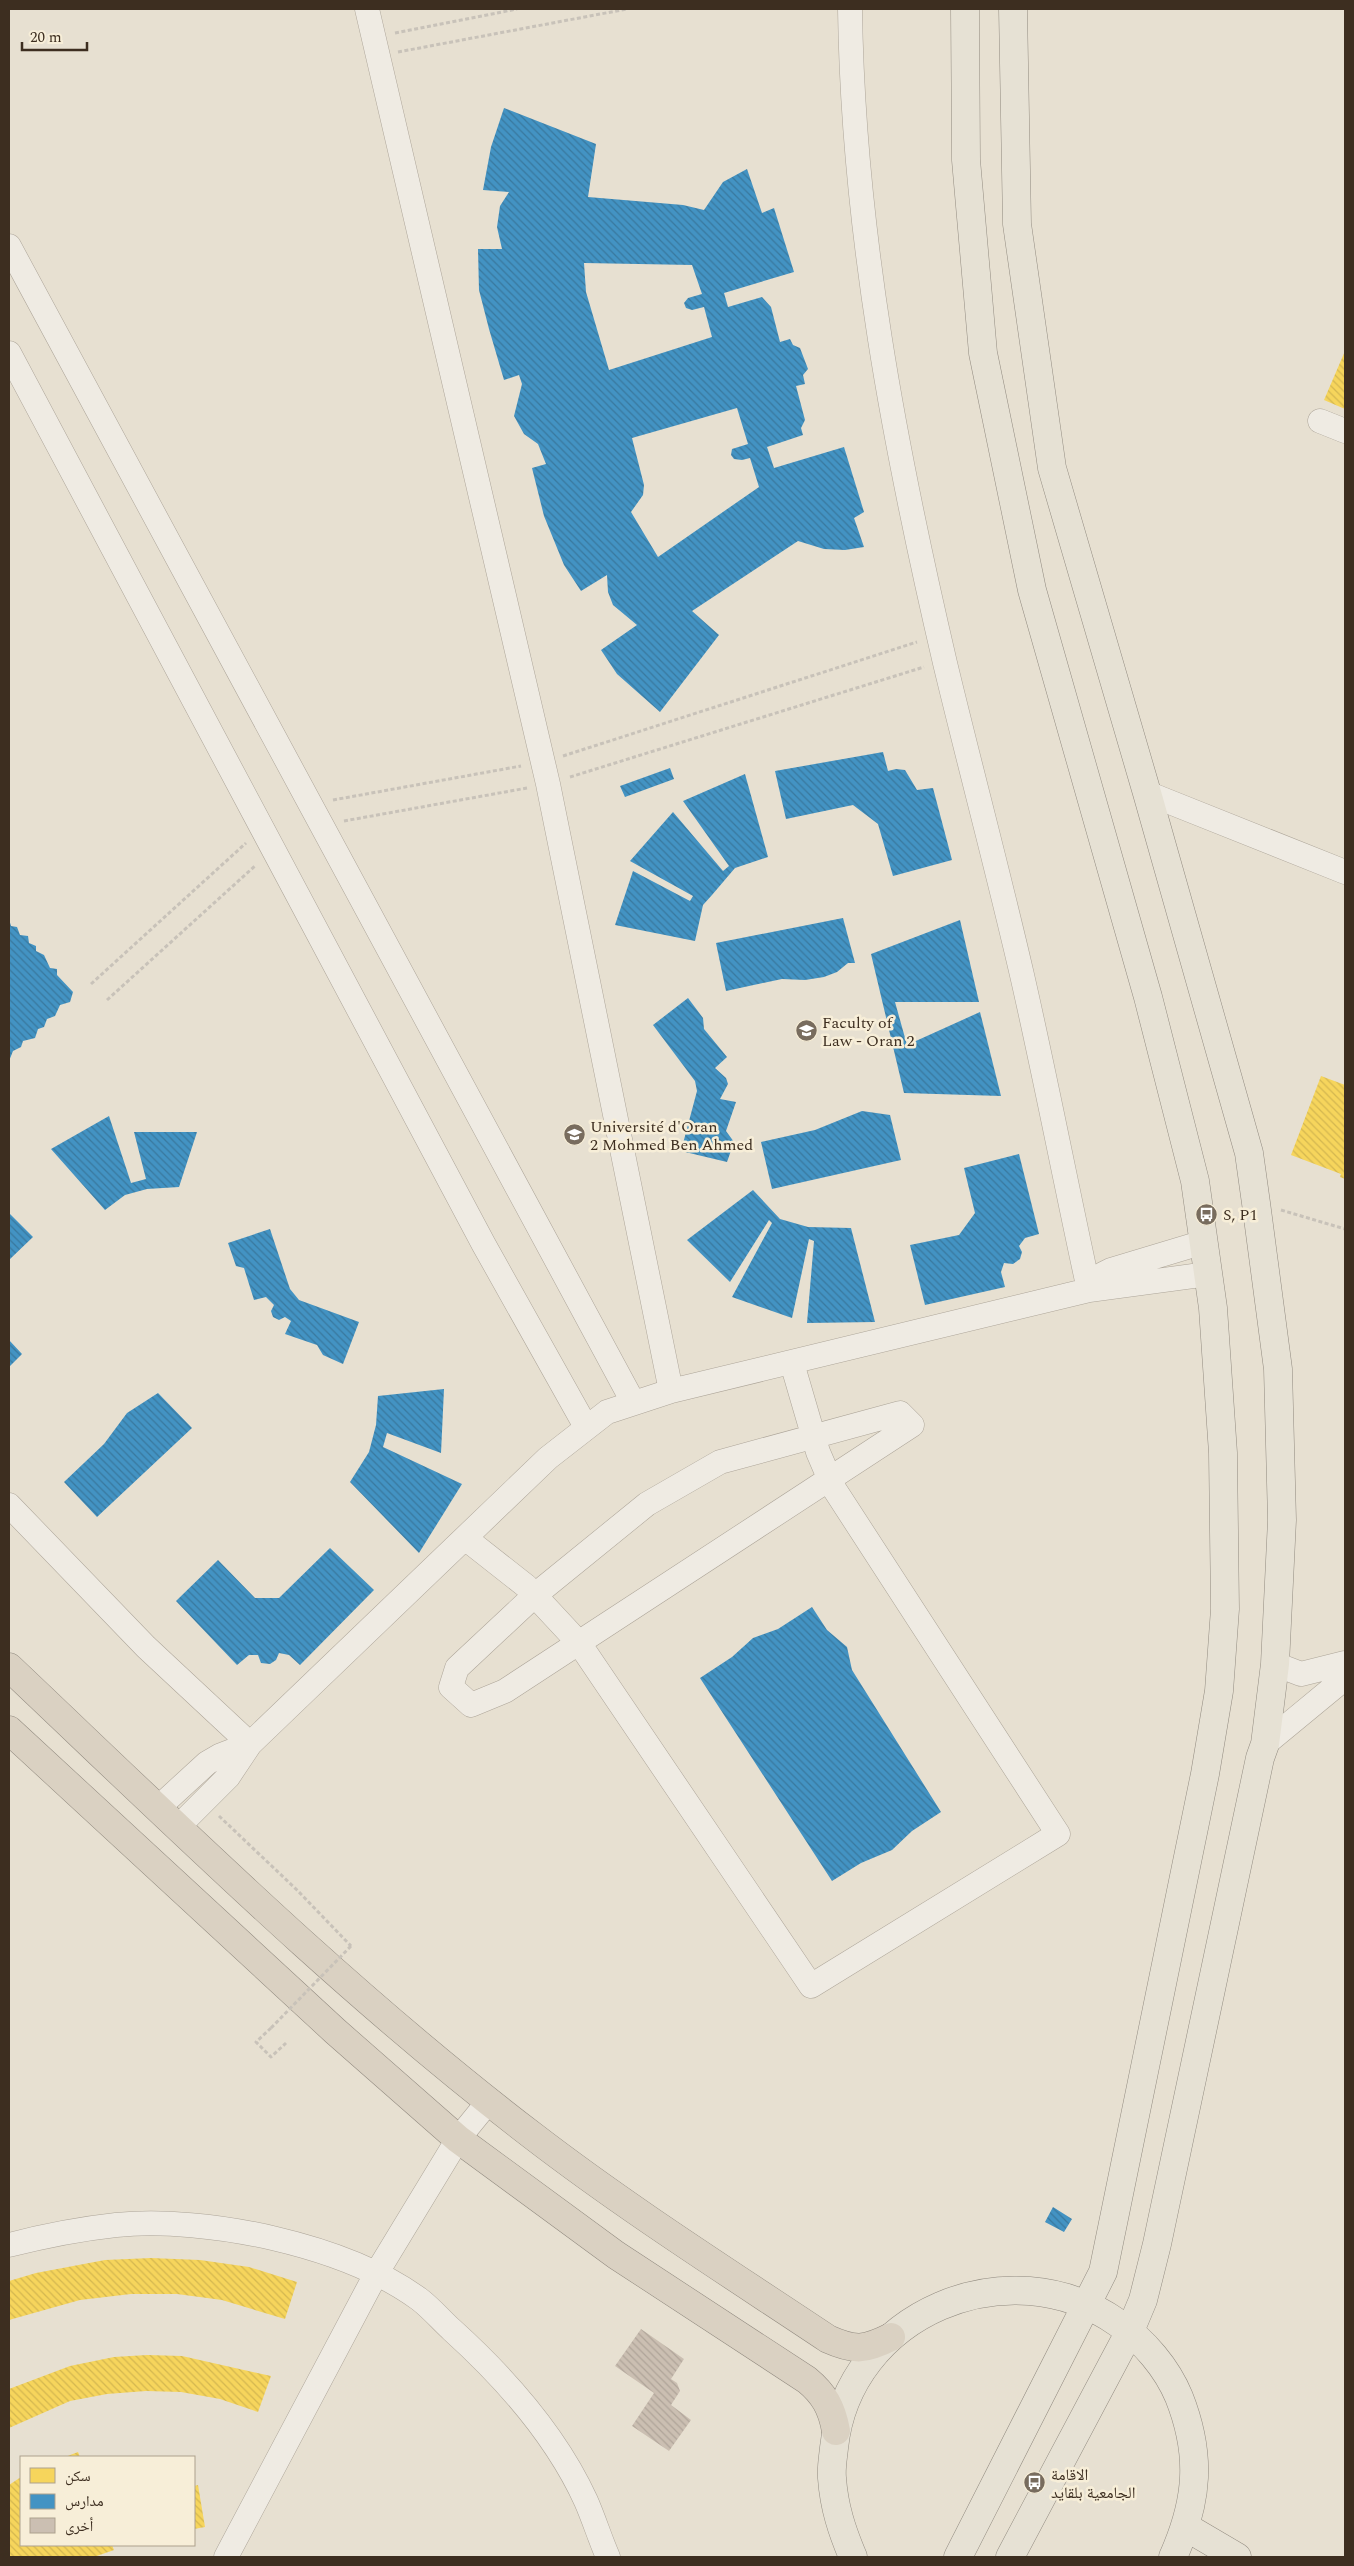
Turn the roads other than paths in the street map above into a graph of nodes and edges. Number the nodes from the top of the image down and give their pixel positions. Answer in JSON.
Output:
{"nodes":[{"id":1,"x":367,"y":9,"type":"edge"},
{"id":2,"x":850,"y":9,"type":"edge"},
{"id":3,"x":965,"y":9,"type":"edge"},
{"id":4,"x":1013,"y":9,"type":"edge"},
{"id":5,"x":9,"y":246,"type":"edge"},
{"id":6,"x":9,"y":354,"type":"edge"},
{"id":7,"x":1320,"y":421,"type":"dead end"},
{"id":8,"x":1345,"y":431,"type":"edge"},
{"id":9,"x":1147,"y":793,"type":"junction"},
{"id":10,"x":1345,"y":872,"type":"edge"},
{"id":11,"x":1204,"y":1242,"type":"junction"},
{"id":12,"x":1208,"y":1274,"type":"junction"},
{"id":13,"x":1089,"y":1290,"type":"junction"},
{"id":14,"x":792,"y":1363,"type":"junction"},
{"id":15,"x":671,"y":1391,"type":"junction"},
{"id":16,"x":633,"y":1402,"type":"junction"},
{"id":17,"x":586,"y":1427,"type":"junction"},
{"id":18,"x":813,"y":1435,"type":"junction"},
{"id":19,"x":830,"y":1480,"type":"junction"},
{"id":20,"x":9,"y":1505,"type":"edge"},
{"id":21,"x":464,"y":1538,"type":"junction"},
{"id":22,"x":535,"y":1595,"type":"junction"},
{"id":23,"x":579,"y":1643,"type":"junction"},
{"id":24,"x":1345,"y":1663,"type":"edge"},
{"id":25,"x":1274,"y":1664,"type":"junction"},
{"id":26,"x":9,"y":1667,"type":"edge"},
{"id":27,"x":1345,"y":1678,"type":"edge"},
{"id":28,"x":9,"y":1730,"type":"edge"},
{"id":29,"x":250,"y":1744,"type":"junction"},
{"id":30,"x":1265,"y":1744,"type":"junction"},
{"id":31,"x":158,"y":1808,"type":"junction"},
{"id":32,"x":178,"y":1827,"type":"junction"},
{"id":33,"x":490,"y":2101,"type":"junction"},
{"id":34,"x":458,"y":2139,"type":"junction"},
{"id":35,"x":9,"y":2245,"type":"edge"},
{"id":36,"x":376,"y":2274,"type":"junction"},
{"id":37,"x":1088,"y":2305,"type":"junction"},
{"id":38,"x":1130,"y":2331,"type":"junction"},
{"id":39,"x":891,"y":2337,"type":"junction"},
{"id":40,"x":836,"y":2431,"type":"junction"},
{"id":41,"x":1186,"y":2527,"type":"junction"},
{"id":42,"x":226,"y":2557,"type":"edge"},
{"id":43,"x":608,"y":2557,"type":"edge"},
{"id":44,"x":854,"y":2557,"type":"edge"},
{"id":45,"x":958,"y":2557,"type":"edge"},
{"id":46,"x":1010,"y":2557,"type":"edge"},
{"id":47,"x":1173,"y":2557,"type":"edge"},
{"id":48,"x":1237,"y":2557,"type":"edge"}],
"edges":[{"from":1,"to":15,"type":"street"},
{"from":2,"to":13,"type":"street"},
{"from":3,"to":11,"type":"main road"},
{"from":4,"to":9,"type":"main road"},
{"from":5,"to":16,"type":"street"},
{"from":6,"to":17,"type":"street"},
{"from":7,"to":8,"type":"street"},
{"from":9,"to":10,"type":"street"},
{"from":9,"to":25,"type":"main road"},
{"from":11,"to":12,"type":"main road"},
{"from":11,"to":13,"type":"street"},
{"from":12,"to":13,"type":"street"},
{"from":12,"to":37,"type":"main road"},
{"from":13,"to":14,"type":"street"},
{"from":14,"to":15,"type":"street"},
{"from":14,"to":18,"type":"street"},
{"from":15,"to":16,"type":"street"},
{"from":16,"to":17,"type":"street"},
{"from":17,"to":21,"type":"street"},
{"from":18,"to":19,"type":"street"},
{"from":18,"to":19,"type":"street"},
{"from":18,"to":22,"type":"street"},
{"from":19,"to":23,"type":"street"},
{"from":19,"to":23,"type":"street"},
{"from":20,"to":29,"type":"street"},
{"from":21,"to":22,"type":"street"},
{"from":21,"to":29,"type":"street"},
{"from":22,"to":23,"type":"street"},
{"from":22,"to":23,"type":"street"},
{"from":24,"to":25,"type":"street"},
{"from":25,"to":30,"type":"main road"},
{"from":26,"to":31,"type":"highway"},
{"from":27,"to":30,"type":"street"},
{"from":28,"to":34,"type":"highway"},
{"from":29,"to":31,"type":"street"},
{"from":29,"to":32,"type":"street"},
{"from":30,"to":38,"type":"main road"},
{"from":31,"to":32,"type":"highway"},
{"from":32,"to":33,"type":"highway"},
{"from":33,"to":34,"type":"street"},
{"from":33,"to":39,"type":"highway"},
{"from":34,"to":36,"type":"street"},
{"from":34,"to":40,"type":"highway"},
{"from":35,"to":36,"type":"street"},
{"from":36,"to":42,"type":"street"},
{"from":36,"to":43,"type":"street"},
{"from":37,"to":38,"type":"main road"},
{"from":37,"to":39,"type":"main road"},
{"from":37,"to":45,"type":"main road"},
{"from":38,"to":41,"type":"main road"},
{"from":38,"to":46,"type":"main road"},
{"from":39,"to":40,"type":"main road"},
{"from":40,"to":44,"type":"main road"},
{"from":41,"to":47,"type":"main road"},
{"from":41,"to":48,"type":"main road"}]}
